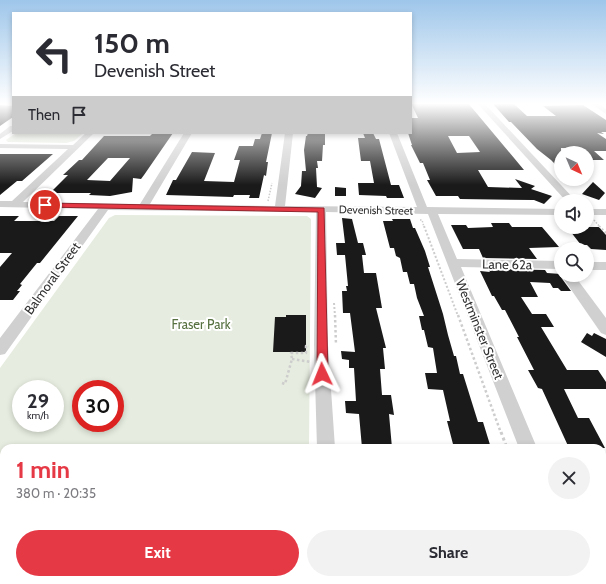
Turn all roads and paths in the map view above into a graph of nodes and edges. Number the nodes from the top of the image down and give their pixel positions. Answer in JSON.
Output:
{"nodes":[{"id":1,"x":10,"y":130,"type":"edge"},
{"id":2,"x":505,"y":130,"type":"edge"},
{"id":3,"x":89,"y":134,"type":"edge"},
{"id":4,"x":187,"y":134,"type":"edge"},
{"id":5,"x":289,"y":134,"type":"edge"},
{"id":6,"x":393,"y":134,"type":"edge"},
{"id":7,"x":0,"y":137,"type":"edge"},
{"id":8,"x":0,"y":146,"type":"edge"},
{"id":9,"x":75,"y":147,"type":"junction"},
{"id":10,"x":564,"y":194,"type":"edge"},
{"id":11,"x":0,"y":204,"type":"edge"},
{"id":12,"x":14,"y":204,"type":"junction"},
{"id":13,"x":105,"y":207,"type":"junction"},
{"id":14,"x":143,"y":208,"type":"junction"},
{"id":15,"x":280,"y":208,"type":"junction"},
{"id":16,"x":322,"y":210,"type":"junction"},
{"id":17,"x":404,"y":210,"type":"junction"},
{"id":18,"x":428,"y":211,"type":"junction"},
{"id":19,"x":554,"y":212,"type":"edge"},
{"id":20,"x":598,"y":215,"type":"edge"},
{"id":21,"x":606,"y":233,"type":"edge"},
{"id":22,"x":453,"y":263,"type":"junction"},
{"id":23,"x":594,"y":266,"type":"edge"},
{"id":24,"x":606,"y":266,"type":"edge"},
{"id":25,"x":554,"y":268,"type":"edge"},
{"id":26,"x":572,"y":282,"type":"edge"},
{"id":27,"x":334,"y":298,"type":"dead end"},
{"id":28,"x":606,"y":329,"type":"edge"},
{"id":29,"x":336,"y":344,"type":"dead end"},
{"id":30,"x":308,"y":346,"type":"dead end"},
{"id":31,"x":0,"y":349,"type":"edge"},
{"id":32,"x":292,"y":359,"type":"junction"},
{"id":33,"x":312,"y":362,"type":"dead end"},
{"id":34,"x":282,"y":383,"type":"dead end"},
{"id":35,"x":326,"y":444,"type":"edge"},
{"id":36,"x":506,"y":444,"type":"edge"},
{"id":37,"x":526,"y":444,"type":"edge"}],
"edges":[{"from":1,"to":7,"type":"street"},
{"from":2,"to":10,"type":"street"},
{"from":3,"to":9,"type":"street"},
{"from":4,"to":14,"type":"street"},
{"from":5,"to":15,"type":"street"},
{"from":6,"to":18,"type":"street","name":"Westminster Street"},
{"from":8,"to":9,"type":"street"},
{"from":9,"to":12,"type":"street"},
{"from":11,"to":12,"type":"street","name":"Devenish Street"},
{"from":12,"to":13,"type":"street","name":"Devenish Street"},
{"from":13,"to":14,"type":"street","name":"Devenish Street"},
{"from":13,"to":31,"type":"street","name":"Balmoral Street"},
{"from":14,"to":15,"type":"street","name":"Devenish Street"},
{"from":15,"to":16,"type":"street","name":"Devenish Street"},
{"from":16,"to":17,"type":"street","name":"Devenish Street"},
{"from":16,"to":35,"type":"street"},
{"from":17,"to":18,"type":"street","name":"Devenish Street"},
{"from":17,"to":36,"type":"path"},
{"from":18,"to":19,"type":"street","name":"Devenish Street"},
{"from":18,"to":22,"type":"street","name":"Westminster Street"},
{"from":20,"to":21,"type":"path"},
{"from":22,"to":25,"type":"street","name":"Lane 62a"},
{"from":22,"to":37,"type":"street","name":"Westminster Street"},
{"from":23,"to":24,"type":"street"},
{"from":26,"to":28,"type":"street"},
{"from":27,"to":29,"type":"path"},
{"from":30,"to":32,"type":"path"},
{"from":32,"to":33,"type":"path"},
{"from":32,"to":34,"type":"path"}]}
